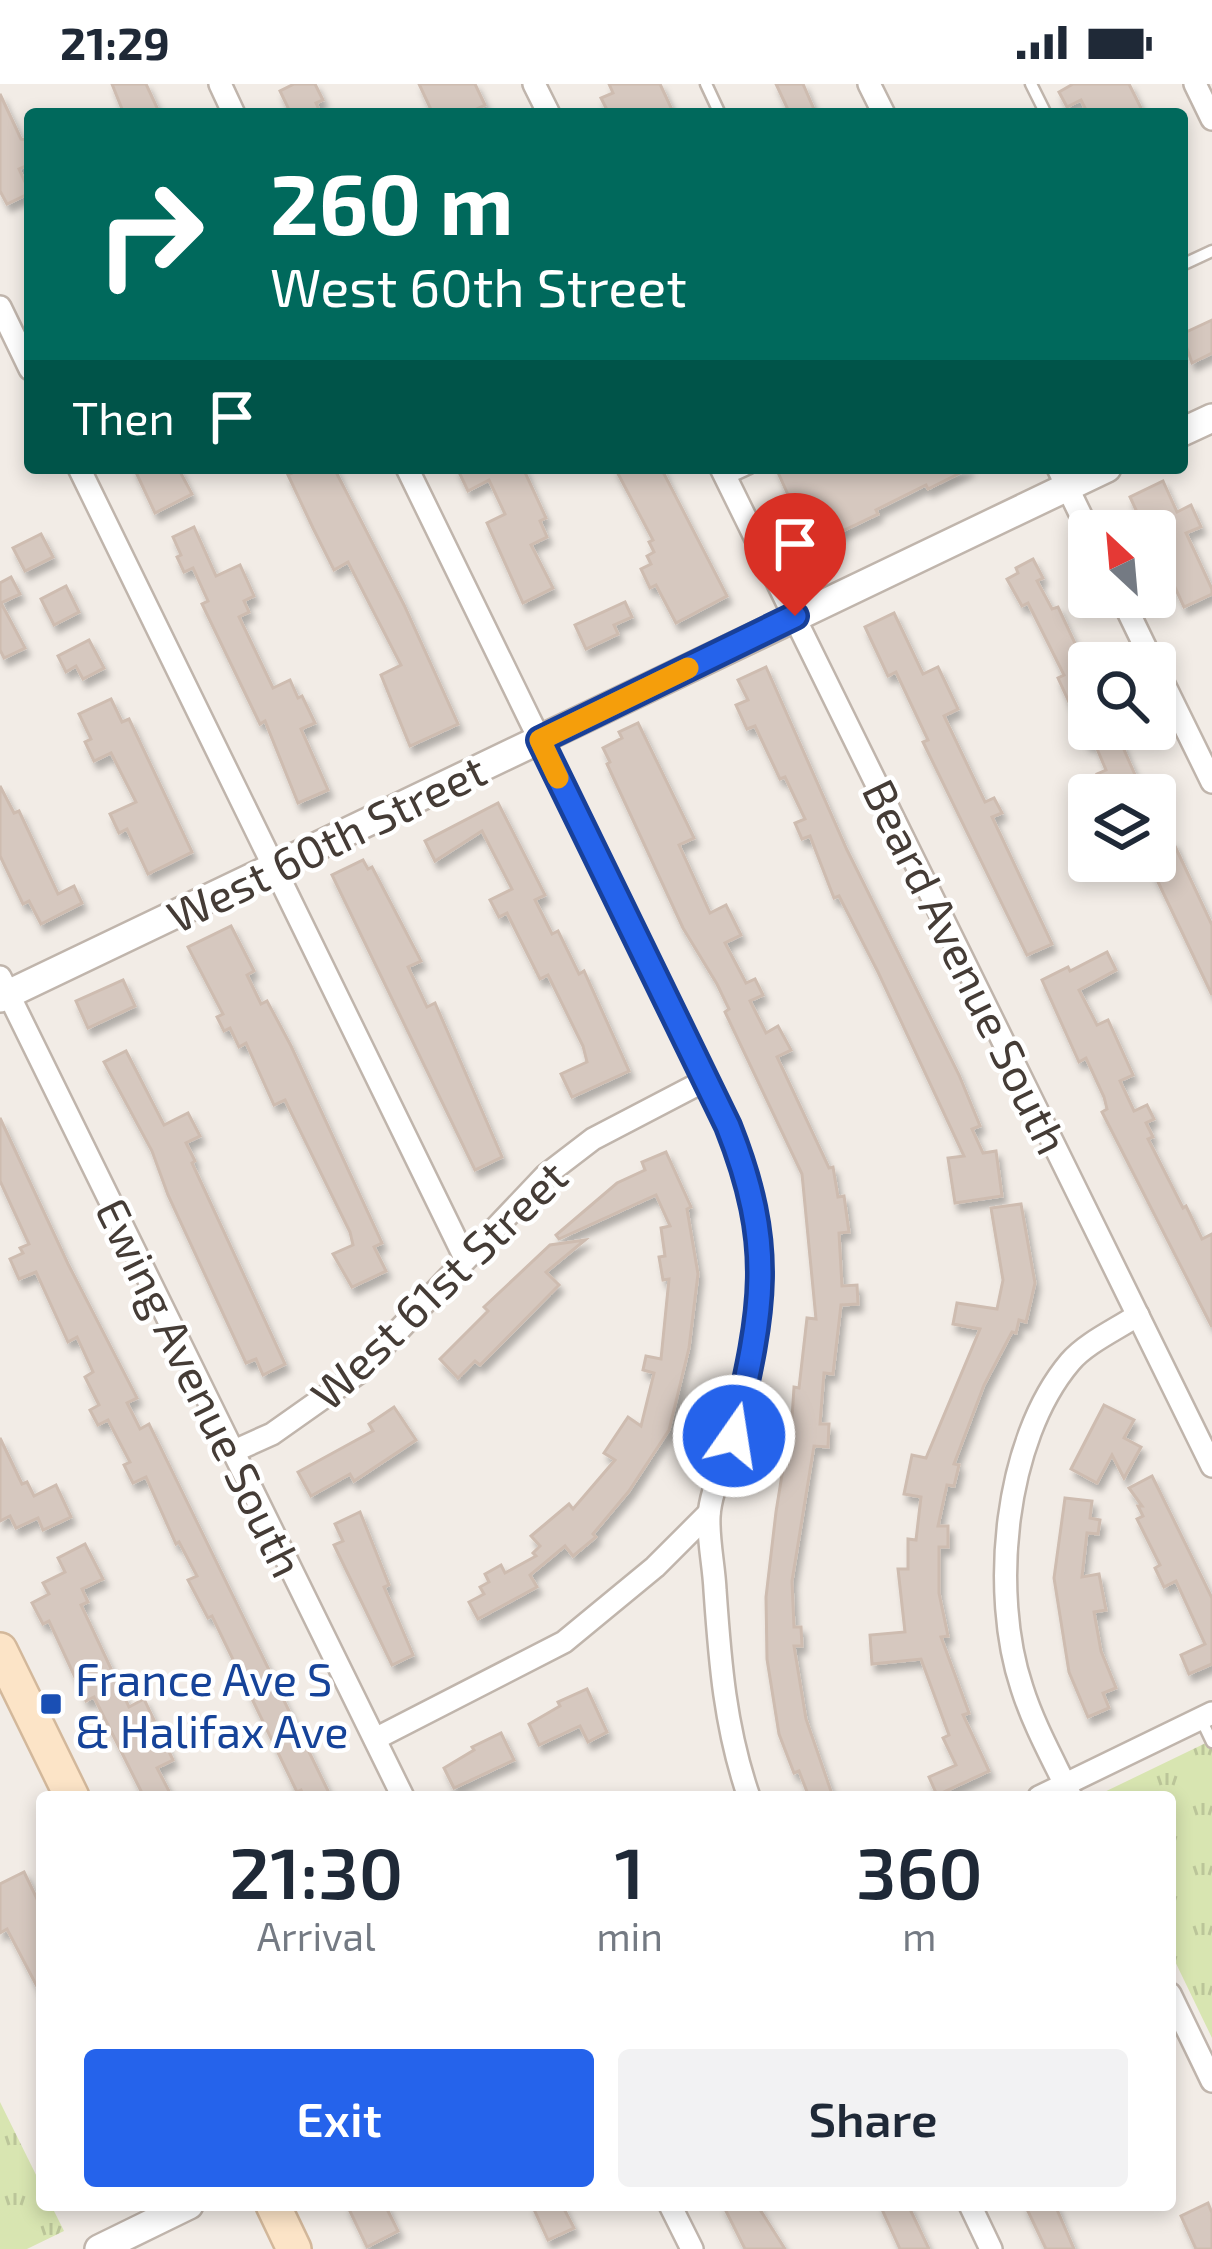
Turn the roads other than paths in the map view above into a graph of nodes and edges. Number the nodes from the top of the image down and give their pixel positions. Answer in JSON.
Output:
{"nodes":[{"id":1,"x":1195,"y":84,"type":"edge"},
{"id":2,"x":1212,"y":118,"type":"edge"},
{"id":3,"x":0,"y":307,"type":"edge"},
{"id":4,"x":24,"y":357,"type":"edge"},
{"id":5,"x":82,"y":474,"type":"edge"},
{"id":6,"x":410,"y":474,"type":"edge"},
{"id":7,"x":724,"y":474,"type":"edge"},
{"id":8,"x":1062,"y":478,"type":"edge"},
{"id":9,"x":1078,"y":510,"type":"edge"},
{"id":10,"x":795,"y":616,"type":"junction"},
{"id":11,"x":1176,"y":709,"type":"edge"},
{"id":12,"x":540,"y":740,"type":"junction"},
{"id":13,"x":1212,"y":782,"type":"edge"},
{"id":14,"x":274,"y":867,"type":"junction"},
{"id":15,"x":3,"y":990,"type":"edge"},
{"id":16,"x":706,"y":1080,"type":"junction"},
{"id":17,"x":465,"y":1258,"type":"junction"},
{"id":18,"x":1138,"y":1315,"type":"junction"},
{"id":19,"x":232,"y":1452,"type":"junction"},
{"id":20,"x":1212,"y":1466,"type":"edge"},
{"id":21,"x":709,"y":1513,"type":"junction"},
{"id":22,"x":0,"y":1650,"type":"edge"},
{"id":23,"x":11,"y":1699,"type":"edge"},
{"id":24,"x":1206,"y":1716,"type":"edge"},
{"id":25,"x":374,"y":1739,"type":"junction"},
{"id":26,"x":1212,"y":1742,"type":"edge"},
{"id":27,"x":68,"y":1791,"type":"edge"},
{"id":28,"x":400,"y":1791,"type":"edge"},
{"id":29,"x":747,"y":1791,"type":"edge"},
{"id":30,"x":1068,"y":1791,"type":"edge"},
{"id":31,"x":1176,"y":2006,"type":"edge"},
{"id":32,"x":1212,"y":2081,"type":"edge"},
{"id":33,"x":177,"y":2211,"type":"edge"},
{"id":34,"x":276,"y":2211,"type":"edge"},
{"id":35,"x":673,"y":2211,"type":"edge"},
{"id":36,"x":973,"y":2211,"type":"edge"},
{"id":37,"x":98,"y":2249,"type":"edge"},
{"id":38,"x":294,"y":2249,"type":"edge"},
{"id":39,"x":692,"y":2249,"type":"edge"},
{"id":40,"x":991,"y":2249,"type":"edge"}],
"edges":[{"from":1,"to":2,"type":"street"},
{"from":3,"to":4,"type":"street"},
{"from":5,"to":14,"type":"street"},
{"from":6,"to":12,"type":"street"},
{"from":7,"to":10,"type":"street","name":"Beard Avenue South"},
{"from":8,"to":9,"type":"street"},
{"from":8,"to":10,"type":"street","name":"West 60th Street"},
{"from":10,"to":12,"type":"street","name":"West 60th Street"},
{"from":10,"to":18,"type":"street","name":"Beard Avenue South"},
{"from":11,"to":13,"type":"street"},
{"from":12,"to":14,"type":"street","name":"West 60th Street"},
{"from":12,"to":16,"type":"street"},
{"from":14,"to":15,"type":"street","name":"West 60th Street"},
{"from":14,"to":17,"type":"street"},
{"from":15,"to":19,"type":"street","name":"Ewing Avenue South"},
{"from":16,"to":17,"type":"street","name":"West 61st Street"},
{"from":16,"to":21,"type":"street"},
{"from":17,"to":19,"type":"street","name":"West 61st Street"},
{"from":18,"to":20,"type":"street","name":"Beard Avenue South"},
{"from":18,"to":30,"type":"street"},
{"from":19,"to":25,"type":"street","name":"Ewing Avenue South"},
{"from":21,"to":25,"type":"street"},
{"from":21,"to":29,"type":"street"},
{"from":22,"to":23,"type":"main road"},
{"from":23,"to":27,"type":"main road"},
{"from":24,"to":26,"type":"lane"},
{"from":24,"to":30,"type":"street"},
{"from":25,"to":28,"type":"street","name":"Ewing Avenue South"},
{"from":31,"to":32,"type":"street"},
{"from":33,"to":37,"type":"street"},
{"from":34,"to":38,"type":"main road"},
{"from":35,"to":39,"type":"street"},
{"from":36,"to":40,"type":"street"}]}
